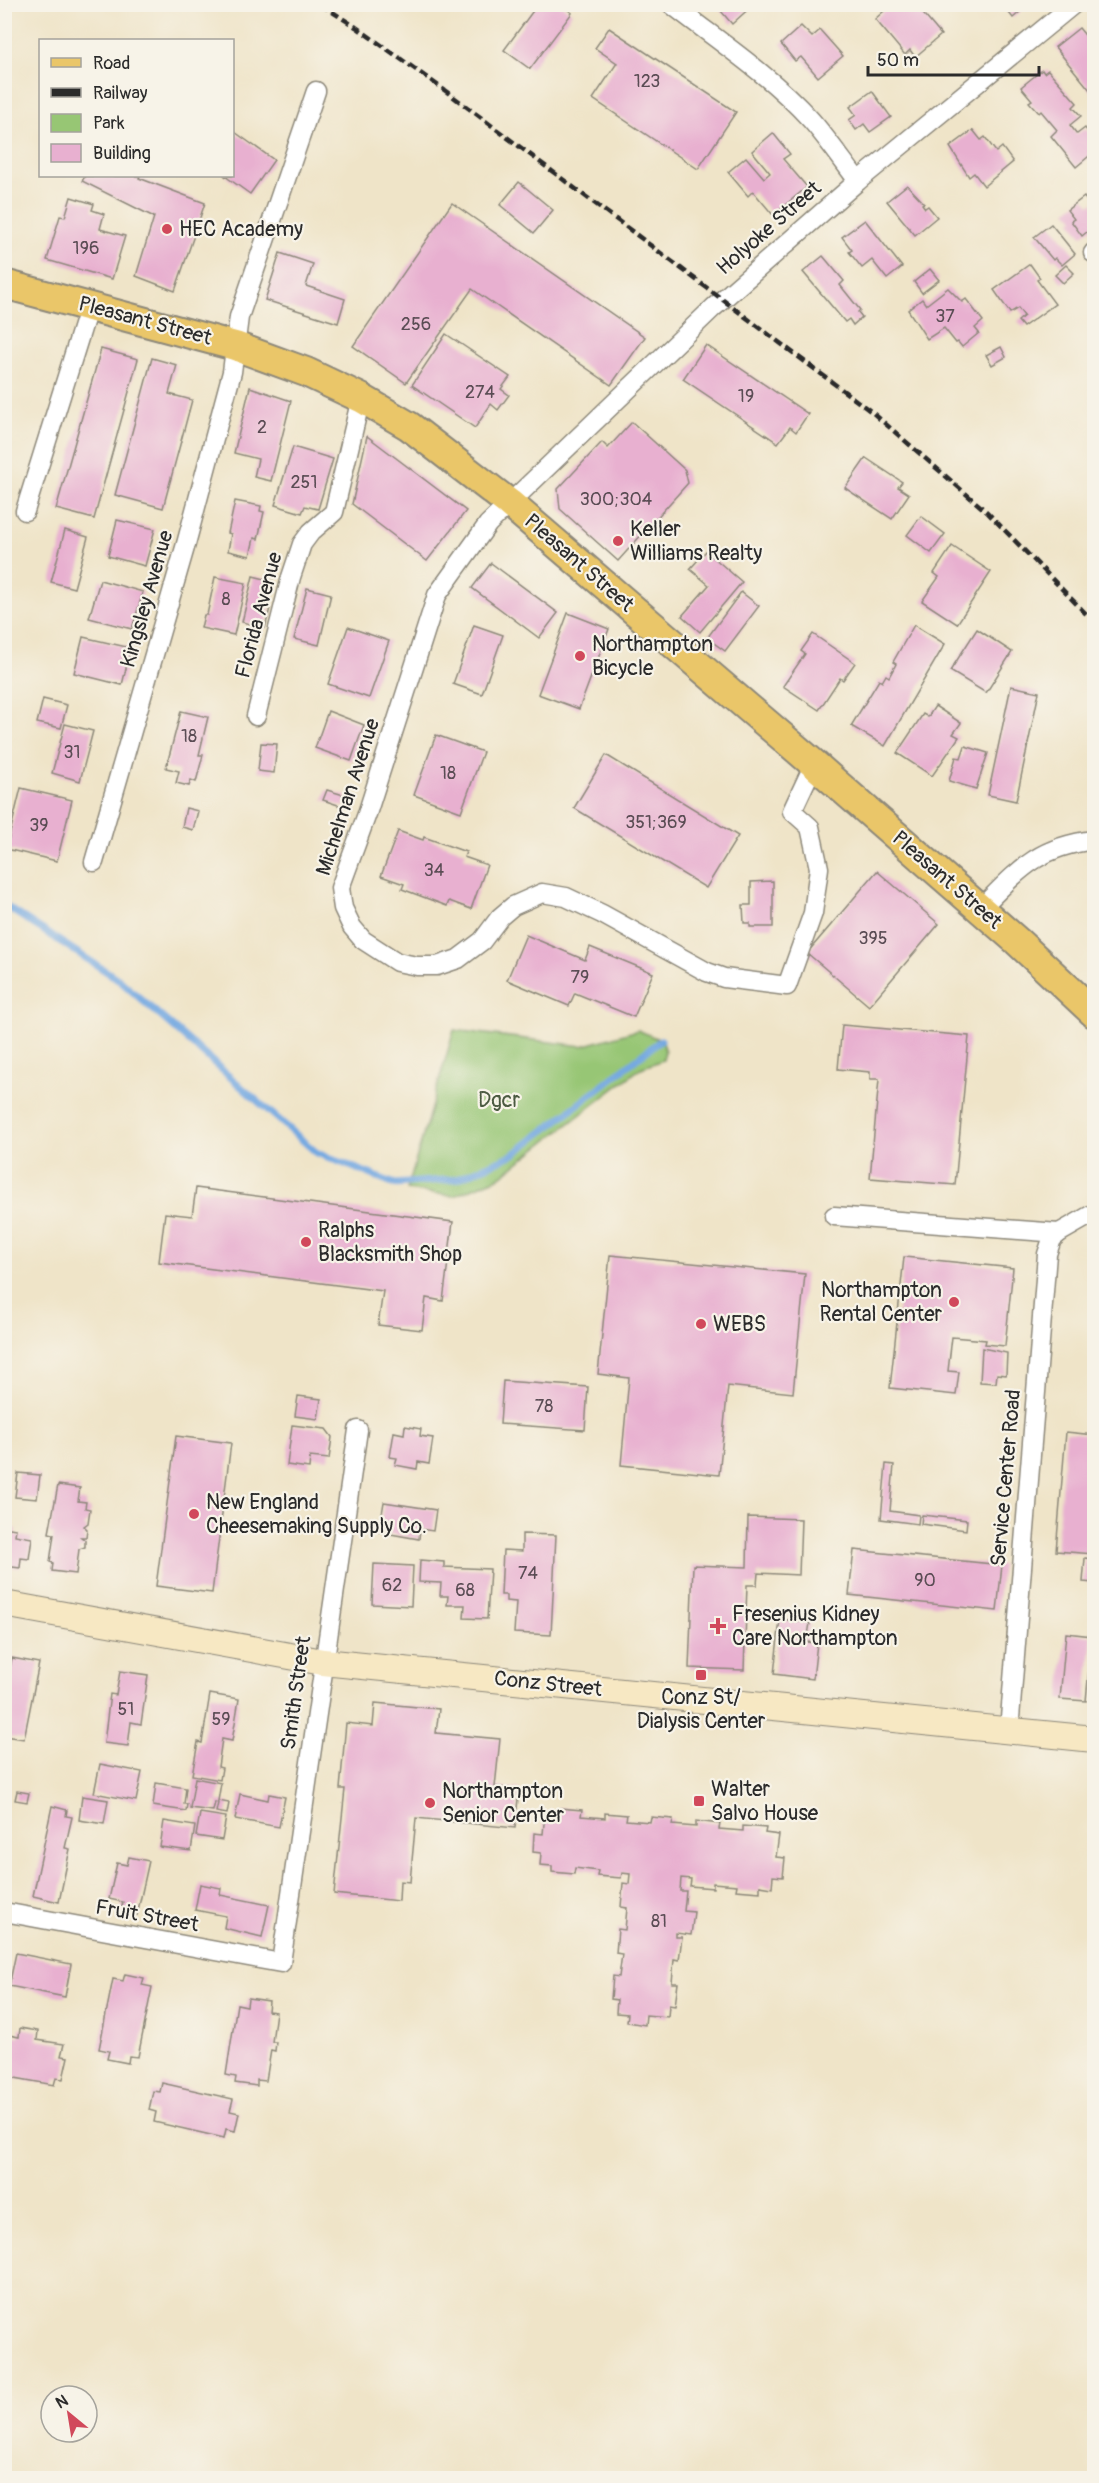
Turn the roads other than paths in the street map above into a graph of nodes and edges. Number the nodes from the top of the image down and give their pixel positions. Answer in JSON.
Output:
{"nodes":[{"id":1,"x":1074,"y":4,"type":"edge"},
{"id":2,"x":674,"y":5,"type":"edge"},
{"id":3,"x":316,"y":91,"type":"dead end"},
{"id":4,"x":858,"y":181,"type":"junction"},
{"id":5,"x":4,"y":284,"type":"edge"},
{"id":6,"x":89,"y":306,"type":"junction"},
{"id":7,"x":235,"y":346,"type":"junction"},
{"id":8,"x":361,"y":398,"type":"junction"},
{"id":9,"x":509,"y":503,"type":"junction"},
{"id":10,"x":25,"y":511,"type":"dead end"},
{"id":11,"x":255,"y":716,"type":"dead end"},
{"id":12,"x":814,"y":764,"type":"junction"},
{"id":13,"x":1095,"y":840,"type":"edge"},
{"id":14,"x":94,"y":862,"type":"dead end"},
{"id":15,"x":980,"y":909,"type":"junction"},
{"id":16,"x":1095,"y":1013,"type":"edge"},
{"id":17,"x":1095,"y":1213,"type":"edge"},
{"id":18,"x":834,"y":1216,"type":"dead end"},
{"id":19,"x":1059,"y":1233,"type":"junction"},
{"id":20,"x":357,"y":1430,"type":"dead end"},
{"id":21,"x":4,"y":1604,"type":"edge"},
{"id":22,"x":323,"y":1662,"type":"junction"},
{"id":23,"x":1009,"y":1731,"type":"junction"},
{"id":24,"x":1095,"y":1739,"type":"edge"},
{"id":25,"x":4,"y":1912,"type":"edge"},
{"id":26,"x":281,"y":1963,"type":"joint"}],
"edges":[{"from":1,"to":4,"type":"street","name":"Holyoke Street"},
{"from":2,"to":4,"type":"street"},
{"from":3,"to":7,"type":"street","name":"Kingsley Avenue"},
{"from":4,"to":9,"type":"street","name":"Holyoke Street"},
{"from":5,"to":6,"type":"main road","name":"Pleasant Street"},
{"from":6,"to":7,"type":"main road","name":"Pleasant Street"},
{"from":6,"to":10,"type":"street"},
{"from":7,"to":8,"type":"main road","name":"Pleasant Street"},
{"from":7,"to":14,"type":"street","name":"Kingsley Avenue"},
{"from":8,"to":9,"type":"main road","name":"Pleasant Street"},
{"from":8,"to":11,"type":"street","name":"Florida Avenue"},
{"from":9,"to":12,"type":"main road","name":"Pleasant Street"},
{"from":9,"to":12,"type":"street","name":"Michelman Avenue"},
{"from":12,"to":15,"type":"main road","name":"Pleasant Street"},
{"from":13,"to":15,"type":"street"},
{"from":15,"to":16,"type":"main road","name":"Pleasant Street"},
{"from":17,"to":19,"type":"street"},
{"from":18,"to":19,"type":"street"},
{"from":19,"to":23,"type":"street","name":"Service Center Road"},
{"from":20,"to":22,"type":"street","name":"Smith Street"},
{"from":21,"to":22,"type":"main road","name":"Conz Street"},
{"from":22,"to":23,"type":"main road","name":"Conz Street"},
{"from":22,"to":26,"type":"street","name":"Smith Street"},
{"from":23,"to":24,"type":"main road","name":"Conz Street"},
{"from":25,"to":26,"type":"street","name":"Fruit Street"}]}
